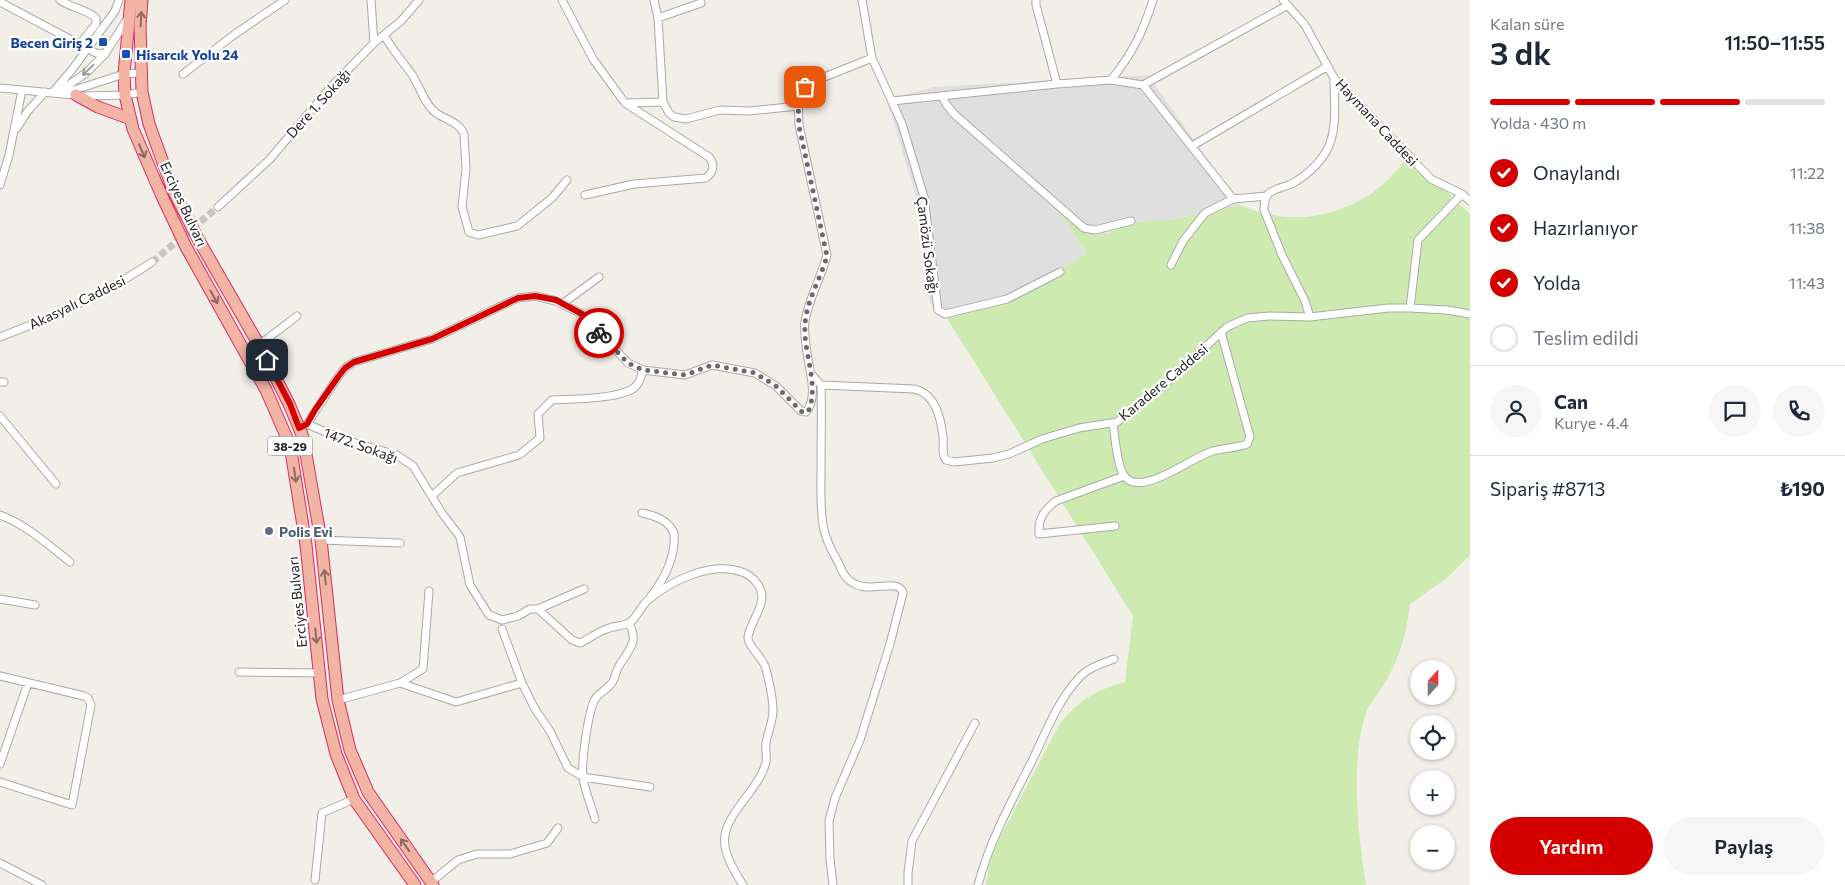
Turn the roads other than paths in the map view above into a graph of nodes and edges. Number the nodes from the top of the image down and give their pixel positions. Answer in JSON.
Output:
{"nodes":[{"id":1,"x":60,"y":0,"type":"edge"},
{"id":2,"x":119,"y":0,"type":"edge"},
{"id":3,"x":131,"y":0,"type":"edge"},
{"id":4,"x":142,"y":0,"type":"edge"},
{"id":5,"x":285,"y":0,"type":"edge"},
{"id":6,"x":371,"y":0,"type":"edge"},
{"id":7,"x":419,"y":0,"type":"edge"},
{"id":8,"x":562,"y":0,"type":"edge"},
{"id":9,"x":654,"y":0,"type":"edge"},
{"id":10,"x":862,"y":0,"type":"edge"},
{"id":11,"x":1036,"y":0,"type":"edge"},
{"id":12,"x":1153,"y":0,"type":"edge"},
{"id":13,"x":0,"y":2,"type":"edge"},
{"id":14,"x":701,"y":3,"type":"dead end"},
{"id":15,"x":1286,"y":3,"type":"edge"},
{"id":16,"x":128,"y":18,"type":"junction"},
{"id":17,"x":658,"y":18,"type":"junction"},
{"id":18,"x":384,"y":35,"type":"junction"},
{"id":19,"x":374,"y":43,"type":"junction"},
{"id":20,"x":84,"y":46,"type":"junction"},
{"id":21,"x":105,"y":54,"type":"junction"},
{"id":22,"x":872,"y":58,"type":"junction"},
{"id":23,"x":1328,"y":66,"type":"junction"},
{"id":24,"x":141,"y":73,"type":"junction"},
{"id":25,"x":124,"y":74,"type":"junction"},
{"id":26,"x":183,"y":74,"type":"dead end"},
{"id":27,"x":1334,"y":78,"type":"junction"},
{"id":28,"x":1111,"y":80,"type":"junction"},
{"id":29,"x":1057,"y":84,"type":"junction"},
{"id":30,"x":1143,"y":85,"type":"junction"},
{"id":31,"x":0,"y":88,"type":"edge"},
{"id":32,"x":22,"y":90,"type":"junction"},
{"id":33,"x":142,"y":92,"type":"junction"},
{"id":34,"x":54,"y":93,"type":"junction"},
{"id":35,"x":76,"y":95,"type":"junction"},
{"id":36,"x":125,"y":95,"type":"junction"},
{"id":37,"x":942,"y":96,"type":"junction"},
{"id":38,"x":892,"y":101,"type":"junction"},
{"id":39,"x":663,"y":102,"type":"junction"},
{"id":40,"x":625,"y":103,"type":"junction"},
{"id":41,"x":798,"y":106,"type":"junction"},
{"id":42,"x":131,"y":120,"type":"junction"},
{"id":43,"x":14,"y":133,"type":"junction"},
{"id":44,"x":1192,"y":146,"type":"junction"},
{"id":45,"x":567,"y":180,"type":"dead end"},
{"id":46,"x":0,"y":185,"type":"edge"},
{"id":47,"x":1462,"y":194,"type":"junction"},
{"id":48,"x":585,"y":195,"type":"dead end"},
{"id":49,"x":1266,"y":196,"type":"junction"},
{"id":50,"x":1234,"y":199,"type":"junction"},
{"id":51,"x":1470,"y":201,"type":"edge"},
{"id":52,"x":218,"y":207,"type":"tunnel mouth"},
{"id":53,"x":1131,"y":221,"type":"dead end"},
{"id":54,"x":152,"y":262,"type":"tunnel mouth"},
{"id":55,"x":1171,"y":265,"type":"dead end"},
{"id":56,"x":1060,"y":272,"type":"dead end"},
{"id":57,"x":599,"y":276,"type":"dead end"},
{"id":58,"x":562,"y":304,"type":"junction"},
{"id":59,"x":1410,"y":308,"type":"junction"},
{"id":60,"x":1470,"y":314,"type":"edge"},
{"id":61,"x":297,"y":316,"type":"dead end"},
{"id":62,"x":1310,"y":317,"type":"junction"},
{"id":63,"x":1221,"y":332,"type":"junction"},
{"id":64,"x":0,"y":337,"type":"edge"},
{"id":65,"x":259,"y":345,"type":"junction"},
{"id":66,"x":643,"y":370,"type":"junction"},
{"id":67,"x":811,"y":374,"type":"junction"},
{"id":68,"x":821,"y":384,"type":"junction"},
{"id":69,"x":0,"y":416,"type":"edge"},
{"id":70,"x":1113,"y":423,"type":"junction"},
{"id":71,"x":303,"y":426,"type":"junction"},
{"id":72,"x":1124,"y":476,"type":"junction"},
{"id":73,"x":56,"y":484,"type":"dead end"},
{"id":74,"x":432,"y":496,"type":"junction"},
{"id":75,"x":642,"y":513,"type":"dead end"},
{"id":76,"x":0,"y":515,"type":"edge"},
{"id":77,"x":1115,"y":526,"type":"dead end"},
{"id":78,"x":320,"y":540,"type":"junction"},
{"id":79,"x":400,"y":543,"type":"dead end"},
{"id":80,"x":70,"y":562,"type":"dead end"},
{"id":81,"x":584,"y":589,"type":"dead end"},
{"id":82,"x":429,"y":591,"type":"dead end"},
{"id":83,"x":0,"y":599,"type":"edge"},
{"id":84,"x":648,"y":600,"type":"junction"},
{"id":85,"x":35,"y":605,"type":"dead end"},
{"id":86,"x":538,"y":609,"type":"junction"},
{"id":87,"x":629,"y":622,"type":"junction"},
{"id":88,"x":502,"y":629,"type":"dead end"},
{"id":89,"x":1114,"y":659,"type":"dead end"},
{"id":90,"x":239,"y":672,"type":"dead end"},
{"id":91,"x":320,"y":673,"type":"junction"},
{"id":92,"x":0,"y":676,"type":"edge"},
{"id":93,"x":400,"y":682,"type":"junction"},
{"id":94,"x":28,"y":683,"type":"junction"},
{"id":95,"x":522,"y":683,"type":"junction"},
{"id":96,"x":338,"y":700,"type":"junction"},
{"id":97,"x":975,"y":722,"type":"dead end"},
{"id":98,"x":0,"y":764,"type":"edge"},
{"id":99,"x":583,"y":777,"type":"junction"},
{"id":100,"x":0,"y":782,"type":"edge"},
{"id":101,"x":650,"y":788,"type":"dead end"},
{"id":102,"x":354,"y":799,"type":"junction"},
{"id":103,"x":595,"y":819,"type":"dead end"},
{"id":104,"x":558,"y":828,"type":"dead end"},
{"id":105,"x":0,"y":863,"type":"edge"},
{"id":106,"x":315,"y":880,"type":"dead end"},
{"id":107,"x":432,"y":884,"type":"edge"},
{"id":108,"x":42,"y":885,"type":"edge"},
{"id":109,"x":415,"y":885,"type":"edge"},
{"id":110,"x":743,"y":885,"type":"edge"},
{"id":111,"x":833,"y":885,"type":"edge"},
{"id":112,"x":908,"y":885,"type":"edge"},
{"id":113,"x":978,"y":885,"type":"edge"}],
"edges":[{"from":1,"to":20,"type":"street"},
{"from":2,"to":20,"type":"street"},
{"from":3,"to":16,"type":"highway","name":"Erciyes Bulvarı","number":"38-29"},
{"from":24,"to":4,"type":"highway","name":"Erciyes Bulvarı","number":"38-29","one_way":true},
{"from":5,"to":26,"type":"street"},
{"from":6,"to":19,"type":"street"},
{"from":7,"to":18,"type":"street","name":"Dere 1. Sokağı"},
{"from":8,"to":40,"type":"street"},
{"from":9,"to":17,"type":"street"},
{"from":10,"to":22,"type":"street"},
{"from":11,"to":29,"type":"street"},
{"from":12,"to":28,"type":"street"},
{"from":13,"to":20,"type":"street"},
{"from":14,"to":17,"type":"street"},
{"from":15,"to":23,"type":"street","name":"Haymana Caddesi"},
{"from":15,"to":30,"type":"street"},
{"from":16,"to":21,"type":"street"},
{"from":16,"to":25,"type":"highway","name":"Erciyes Bulvarı","number":"38-29"},
{"from":17,"to":39,"type":"street"},
{"from":18,"to":19,"type":"street","name":"Dere 1. Sokağı"},
{"from":18,"to":45,"type":"street"},
{"from":19,"to":52,"type":"street","name":"Dere 1. Sokağı"},
{"from":20,"to":21,"type":"street"},
{"from":20,"to":34,"type":"street"},
{"from":21,"to":34,"type":"street","one_way":true},
{"from":22,"to":38,"type":"street","name":"Çamözü Sokağı"},
{"from":22,"to":41,"type":"street"},
{"from":23,"to":27,"type":"street","name":"Haymana Caddesi"},
{"from":23,"to":44,"type":"street"},
{"from":24,"to":25,"type":"street"},
{"from":24,"to":33,"type":"highway","name":"Erciyes Bulvarı","number":"38-29"},
{"from":25,"to":34,"type":"street"},
{"from":25,"to":36,"type":"highway","name":"Erciyes Bulvarı","number":"38-29"},
{"from":27,"to":47,"type":"street","name":"Haymana Caddesi"},
{"from":27,"to":49,"type":"street"},
{"from":28,"to":29,"type":"street"},
{"from":28,"to":30,"type":"street"},
{"from":29,"to":37,"type":"street"},
{"from":30,"to":44,"type":"street"},
{"from":31,"to":32,"type":"street"},
{"from":32,"to":34,"type":"street"},
{"from":32,"to":43,"type":"street"},
{"from":33,"to":36,"type":"street"},
{"from":33,"to":65,"type":"highway","name":"Erciyes Bulvarı","number":"38-29"},
{"from":34,"to":35,"type":"street"},
{"from":34,"to":43,"type":"street"},
{"from":35,"to":36,"type":"street"},
{"from":35,"to":42,"type":"highway"},
{"from":36,"to":42,"type":"highway","name":"Erciyes Bulvarı","number":"38-29"},
{"from":37,"to":38,"type":"street"},
{"from":37,"to":53,"type":"street"},
{"from":38,"to":56,"type":"street","name":"Çamözü Sokağı"},
{"from":39,"to":40,"type":"street"},
{"from":39,"to":41,"type":"street"},
{"from":40,"to":48,"type":"street"},
{"from":41,"to":67,"type":"street"},
{"from":42,"to":91,"type":"highway","name":"Erciyes Bulvarı","number":"38-29","one_way":true},
{"from":43,"to":46,"type":"street"},
{"from":44,"to":50,"type":"street"},
{"from":47,"to":51,"type":"street","name":"Haymana Caddesi"},
{"from":47,"to":59,"type":"street"},
{"from":49,"to":50,"type":"street"},
{"from":49,"to":62,"type":"street"},
{"from":50,"to":55,"type":"street"},
{"from":54,"to":64,"type":"street","name":"Akasyalı Caddesi"},
{"from":57,"to":58,"type":"street"},
{"from":58,"to":66,"type":"street"},
{"from":58,"to":71,"type":"street"},
{"from":59,"to":60,"type":"street","name":"Karadere Caddesi"},
{"from":59,"to":62,"type":"street","name":"Karadere Caddesi"},
{"from":61,"to":65,"type":"street"},
{"from":62,"to":63,"type":"street","name":"Karadere Caddesi"},
{"from":63,"to":70,"type":"street","name":"Karadere Caddesi"},
{"from":63,"to":72,"type":"street"},
{"from":65,"to":71,"type":"highway","name":"Erciyes Bulvarı","number":"38-29"},
{"from":66,"to":67,"type":"street"},
{"from":66,"to":74,"type":"street"},
{"from":67,"to":68,"type":"street"},
{"from":68,"to":70,"type":"street","name":"Karadere Caddesi"},
{"from":68,"to":111,"type":"street"},
{"from":69,"to":73,"type":"street"},
{"from":70,"to":72,"type":"street"},
{"from":71,"to":74,"type":"street","name":"1472. Sokağı"},
{"from":71,"to":78,"type":"highway","name":"Erciyes Bulvarı","number":"38-29"},
{"from":72,"to":77,"type":"street"},
{"from":74,"to":86,"type":"street","name":"1472. Sokağı"},
{"from":75,"to":84,"type":"street"},
{"from":76,"to":80,"type":"street"},
{"from":78,"to":79,"type":"street"},
{"from":96,"to":78,"type":"highway","name":"Erciyes Bulvarı","number":"38-29","one_way":true},
{"from":81,"to":86,"type":"street","name":"1472. Sokağı"},
{"from":82,"to":93,"type":"street"},
{"from":83,"to":85,"type":"street"},
{"from":84,"to":87,"type":"street"},
{"from":84,"to":110,"type":"street"},
{"from":86,"to":87,"type":"street"},
{"from":87,"to":99,"type":"street"},
{"from":88,"to":95,"type":"street"},
{"from":89,"to":113,"type":"street"},
{"from":90,"to":91,"type":"street"},
{"from":91,"to":102,"type":"highway","name":"Erciyes Bulvarı","number":"38-29"},
{"from":92,"to":94,"type":"street"},
{"from":93,"to":95,"type":"street"},
{"from":93,"to":96,"type":"street"},
{"from":94,"to":98,"type":"street"},
{"from":94,"to":100,"type":"street"},
{"from":95,"to":99,"type":"street"},
{"from":107,"to":96,"type":"highway","name":"Erciyes Bulvarı","number":"38-29","one_way":true},
{"from":97,"to":112,"type":"street"},
{"from":99,"to":101,"type":"street"},
{"from":99,"to":103,"type":"street"},
{"from":102,"to":106,"type":"street"},
{"from":102,"to":109,"type":"highway","name":"Erciyes Bulvarı","number":"38-29"},
{"from":104,"to":107,"type":"street"},
{"from":105,"to":108,"type":"street"}]}
